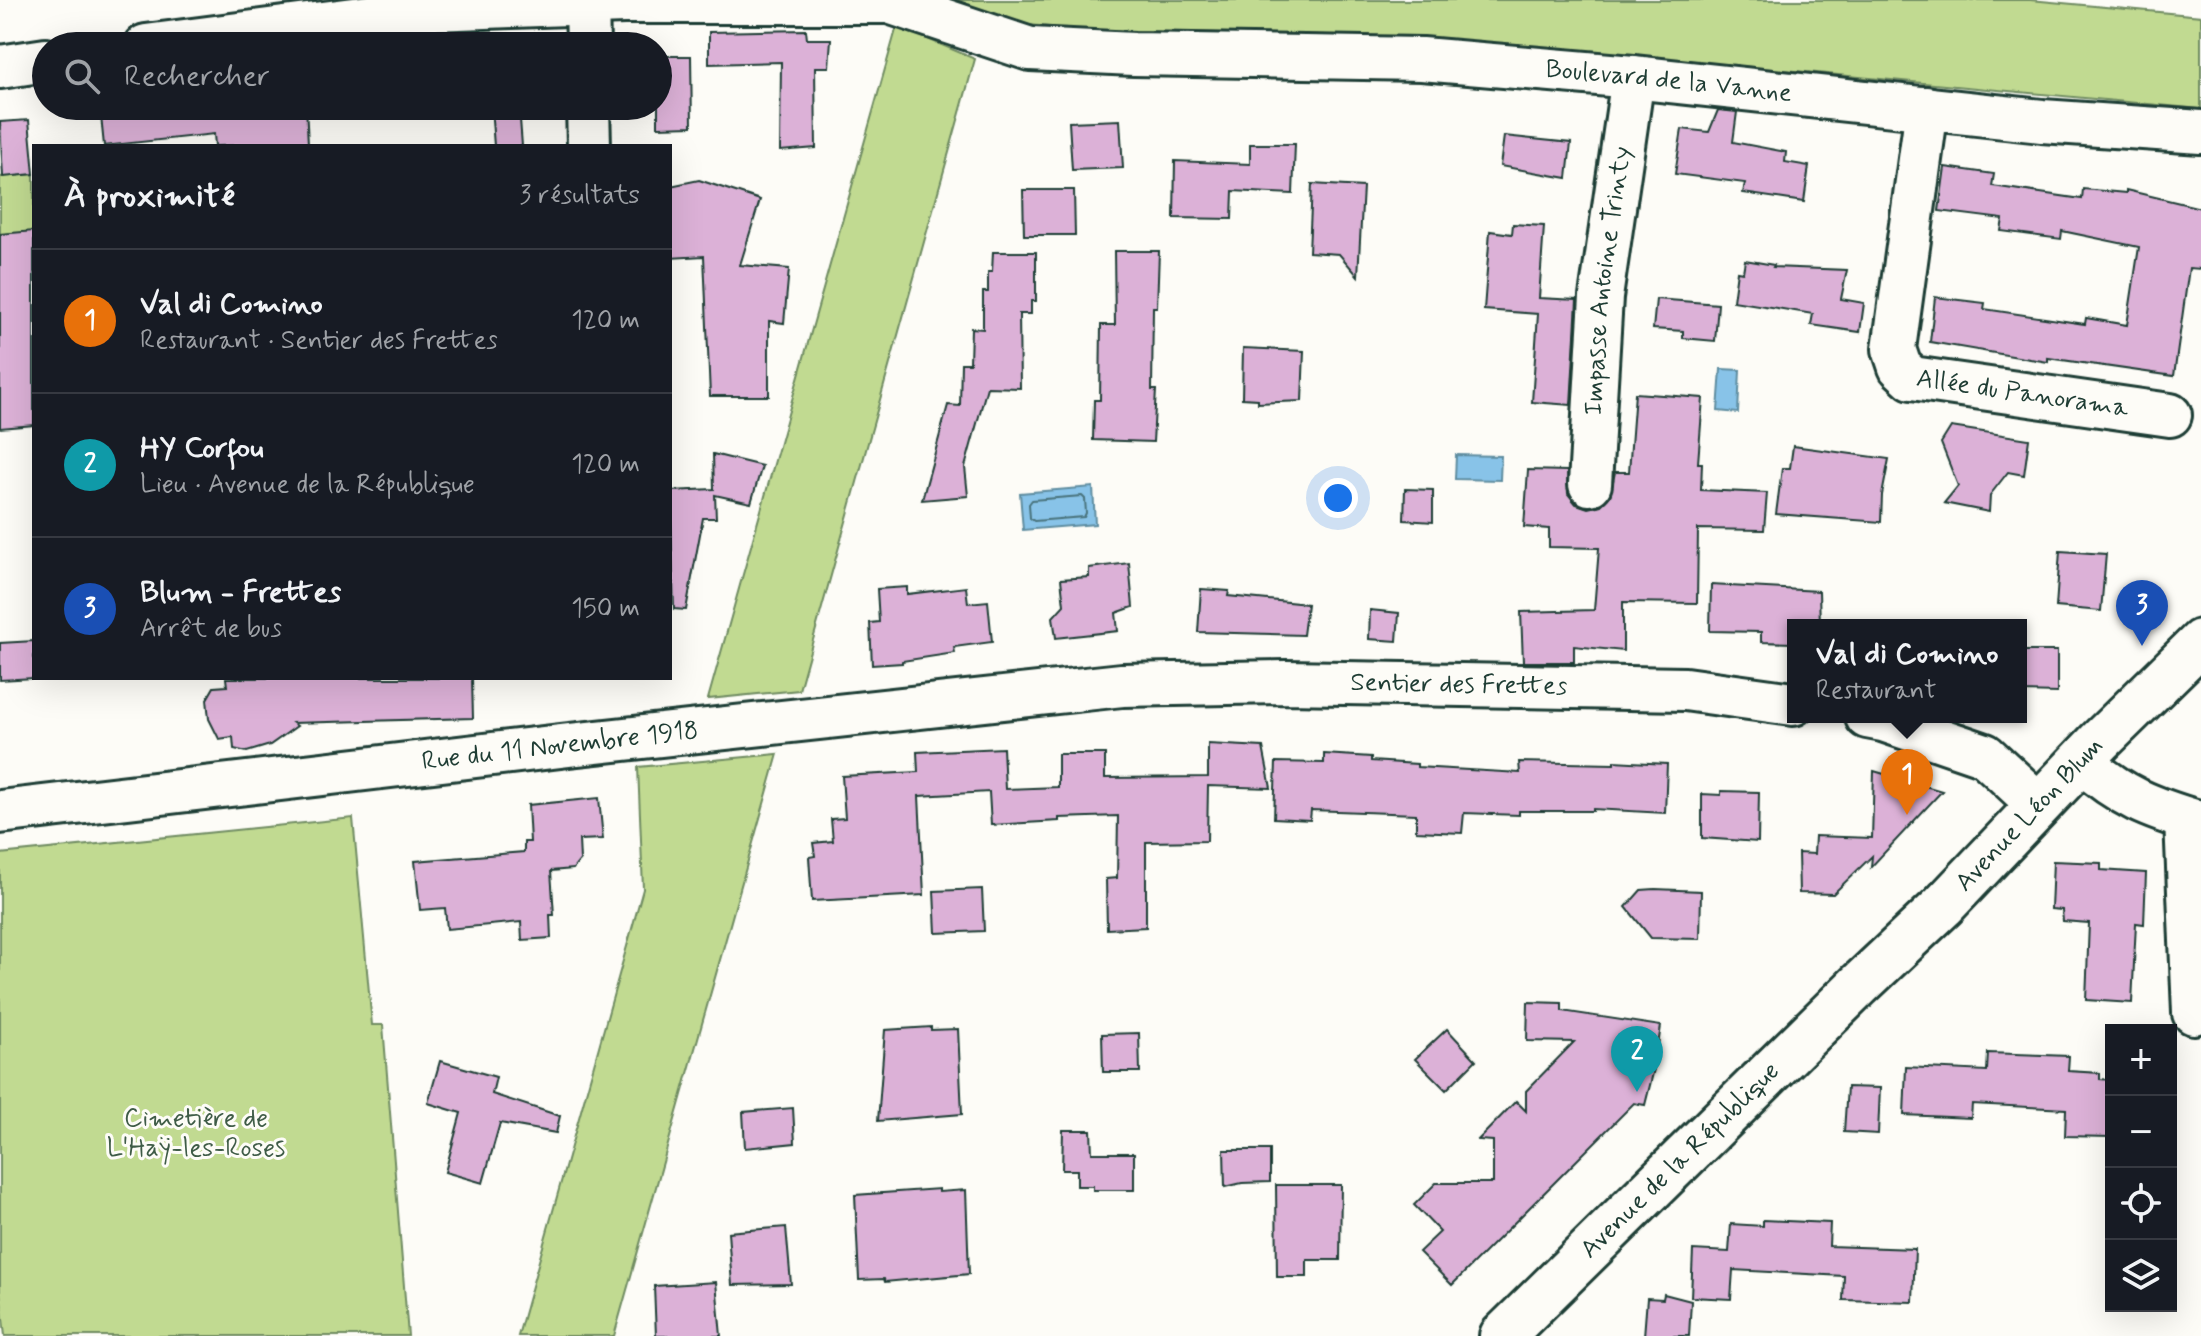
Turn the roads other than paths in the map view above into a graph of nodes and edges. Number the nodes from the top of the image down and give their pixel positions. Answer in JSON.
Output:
{"nodes":[{"id":1,"x":587,"y":3,"type":"junction"},
{"id":2,"x":254,"y":32,"type":"edge"},
{"id":3,"x":588,"y":32,"type":"edge"},
{"id":4,"x":32,"y":62,"type":"edge"},
{"id":5,"x":0,"y":67,"type":"edge"},
{"id":6,"x":1633,"y":77,"type":"junction"},
{"id":7,"x":1927,"y":108,"type":"junction"},
{"id":8,"x":588,"y":120,"type":"edge"},
{"id":9,"x":2201,"y":132,"type":"edge"},
{"id":10,"x":589,"y":144,"type":"edge"},
{"id":11,"x":2170,"y":415,"type":"dead end"},
{"id":12,"x":1590,"y":484,"type":"dead end"},
{"id":13,"x":2201,"y":642,"type":"edge"},
{"id":14,"x":1122,"y":685,"type":"joint"},
{"id":15,"x":1787,"y":703,"type":"edge"},
{"id":16,"x":1892,"y":723,"type":"edge"},
{"id":17,"x":2081,"y":761,"type":"junction"},
{"id":18,"x":2039,"y":805,"type":"junction"},
{"id":19,"x":0,"y":812,"type":"edge"},
{"id":20,"x":2194,"y":821,"type":"edge"},
{"id":21,"x":1859,"y":985,"type":"joint"},
{"id":22,"x":2194,"y":1013,"type":"dead end"},
{"id":23,"x":1502,"y":1336,"type":"edge"}],
"edges":[{"from":1,"to":2,"type":"street","name":"Boulevard de la Vanne"},
{"from":1,"to":3,"type":"street"},
{"from":1,"to":6,"type":"street","name":"Boulevard de la Vanne"},
{"from":4,"to":5,"type":"street"},
{"from":6,"to":7,"type":"street","name":"Boulevard de la Vanne"},
{"from":6,"to":12,"type":"street","name":"Impasse Antoine Trinty"},
{"from":7,"to":9,"type":"street","name":"Boulevard de la Vanne"},
{"from":7,"to":11,"type":"street","name":"Allée du Panorama"},
{"from":8,"to":10,"type":"street"},
{"from":13,"to":17,"type":"main road","name":"Avenue Léon Blum"},
{"from":14,"to":15,"type":"street","name":"Sentier des Frettes"},
{"from":14,"to":19,"type":"street","name":"Rue du 11 Novembre 1918"},
{"from":16,"to":18,"type":"street"},
{"from":17,"to":18,"type":"main road","name":"Avenue Léon Blum"},
{"from":17,"to":20,"type":"street"},
{"from":18,"to":21,"type":"main road","name":"Avenue Léon Blum"},
{"from":20,"to":22,"type":"street"},
{"from":21,"to":23,"type":"main road","name":"Avenue de la République"}]}
